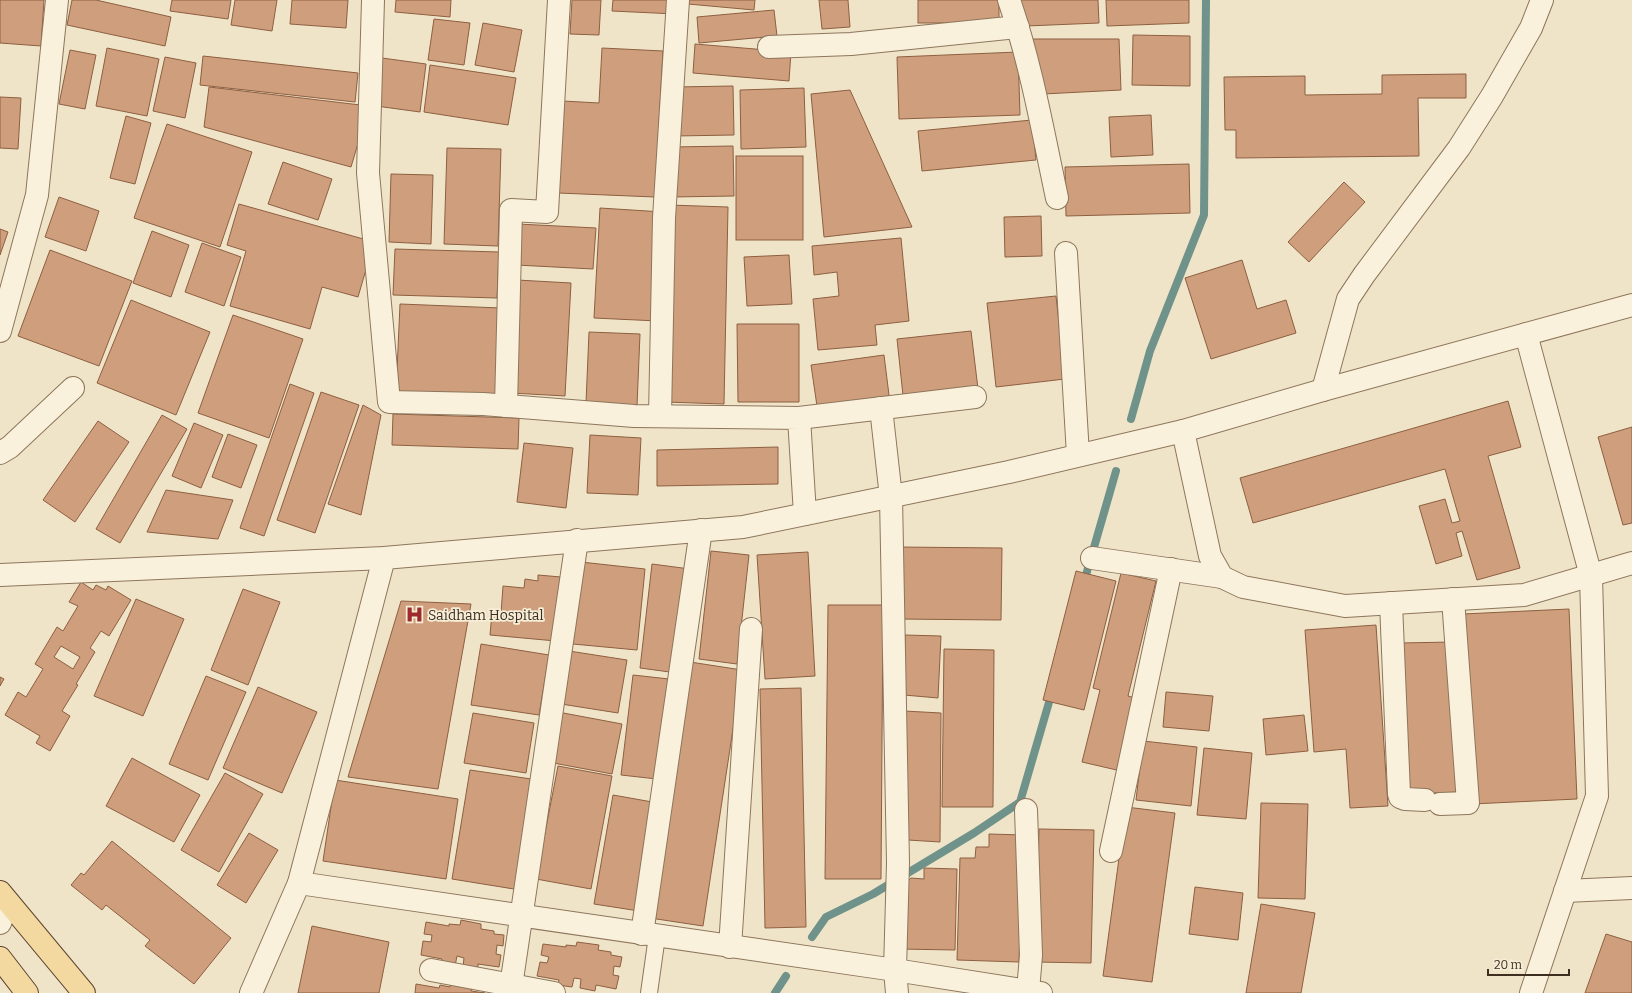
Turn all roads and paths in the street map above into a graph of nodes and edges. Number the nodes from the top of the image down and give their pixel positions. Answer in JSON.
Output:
{"nodes":[{"id":1,"x":57,"y":0,"type":"edge"},
{"id":2,"x":373,"y":0,"type":"edge"},
{"id":3,"x":559,"y":0,"type":"edge"},
{"id":4,"x":678,"y":0,"type":"edge"},
{"id":5,"x":1009,"y":0,"type":"edge"},
{"id":6,"x":1542,"y":0,"type":"edge"},
{"id":7,"x":1018,"y":27,"type":"junction"},
{"id":8,"x":769,"y":47,"type":"dead end"},
{"id":9,"x":1057,"y":198,"type":"dead end"},
{"id":10,"x":1066,"y":253,"type":"dead end"},
{"id":11,"x":1632,"y":305,"type":"edge"},
{"id":12,"x":0,"y":331,"type":"edge"},
{"id":13,"x":1526,"y":334,"type":"junction"},
{"id":14,"x":73,"y":388,"type":"dead end"},
{"id":15,"x":1323,"y":390,"type":"junction"},
{"id":16,"x":975,"y":397,"type":"dead end"},
{"id":17,"x":506,"y":406,"type":"junction"},
{"id":18,"x":881,"y":408,"type":"junction"},
{"id":19,"x":660,"y":416,"type":"junction"},
{"id":20,"x":799,"y":418,"type":"junction"},
{"id":21,"x":1183,"y":431,"type":"junction"},
{"id":22,"x":0,"y":453,"type":"edge"},
{"id":23,"x":1078,"y":456,"type":"junction"},
{"id":24,"x":891,"y":497,"type":"junction"},
{"id":25,"x":805,"y":514,"type":"junction"},
{"id":26,"x":701,"y":530,"type":"junction"},
{"id":27,"x":577,"y":540,"type":"junction"},
{"id":28,"x":384,"y":558,"type":"junction"},
{"id":29,"x":1092,"y":558,"type":"dead end"},
{"id":30,"x":1632,"y":563,"type":"edge"},
{"id":31,"x":1171,"y":568,"type":"junction"},
{"id":32,"x":0,"y":576,"type":"edge"},
{"id":33,"x":1222,"y":576,"type":"junction"},
{"id":34,"x":1591,"y":576,"type":"junction"},
{"id":35,"x":1454,"y":599,"type":"junction"},
{"id":36,"x":1391,"y":603,"type":"junction"},
{"id":37,"x":751,"y":629,"type":"dead end"},
{"id":38,"x":1026,"y":810,"type":"dead end"},
{"id":39,"x":1111,"y":851,"type":"dead end"},
{"id":40,"x":299,"y":883,"type":"junction"},
{"id":41,"x":1632,"y":888,"type":"edge"},
{"id":42,"x":1566,"y":891,"type":"junction"},
{"id":43,"x":4,"y":897,"type":"edge"},
{"id":44,"x":522,"y":916,"type":"junction"},
{"id":45,"x":0,"y":923,"type":"edge"},
{"id":46,"x":650,"y":935,"type":"junction"},
{"id":47,"x":730,"y":947,"type":"junction"},
{"id":48,"x":0,"y":958,"type":"edge"},
{"id":49,"x":431,"y":970,"type":"dead end"},
{"id":50,"x":895,"y":970,"type":"junction"},
{"id":51,"x":511,"y":989,"type":"edge"},
{"id":52,"x":1034,"y":992,"type":"edge"},
{"id":53,"x":27,"y":993,"type":"edge"},
{"id":54,"x":84,"y":993,"type":"edge"},
{"id":55,"x":251,"y":993,"type":"edge"},
{"id":56,"x":554,"y":993,"type":"edge"},
{"id":57,"x":649,"y":993,"type":"edge"},
{"id":58,"x":897,"y":993,"type":"edge"},
{"id":59,"x":1531,"y":993,"type":"edge"}],
"edges":[{"from":1,"to":12,"type":"street"},
{"from":2,"to":17,"type":"street"},
{"from":3,"to":17,"type":"street"},
{"from":4,"to":19,"type":"street"},
{"from":5,"to":7,"type":"street"},
{"from":6,"to":15,"type":"street"},
{"from":7,"to":8,"type":"street"},
{"from":7,"to":9,"type":"street"},
{"from":10,"to":23,"type":"street"},
{"from":11,"to":13,"type":"street"},
{"from":13,"to":15,"type":"street"},
{"from":13,"to":34,"type":"street"},
{"from":14,"to":22,"type":"street"},
{"from":15,"to":21,"type":"street"},
{"from":16,"to":18,"type":"street"},
{"from":17,"to":19,"type":"street"},
{"from":18,"to":20,"type":"street"},
{"from":18,"to":24,"type":"street"},
{"from":19,"to":20,"type":"street"},
{"from":20,"to":25,"type":"street"},
{"from":21,"to":23,"type":"street"},
{"from":21,"to":33,"type":"street"},
{"from":23,"to":24,"type":"street"},
{"from":24,"to":25,"type":"street"},
{"from":24,"to":50,"type":"street"},
{"from":25,"to":26,"type":"street"},
{"from":26,"to":27,"type":"street"},
{"from":26,"to":46,"type":"street"},
{"from":27,"to":28,"type":"street"},
{"from":27,"to":44,"type":"street"},
{"from":28,"to":32,"type":"street"},
{"from":28,"to":40,"type":"street"},
{"from":29,"to":31,"type":"street"},
{"from":30,"to":34,"type":"street"},
{"from":31,"to":33,"type":"street"},
{"from":31,"to":39,"type":"street"},
{"from":33,"to":36,"type":"street"},
{"from":34,"to":35,"type":"street"},
{"from":34,"to":42,"type":"street"},
{"from":35,"to":36,"type":"street"},
{"from":35,"to":36,"type":"street"},
{"from":37,"to":47,"type":"street"},
{"from":38,"to":52,"type":"street"},
{"from":40,"to":44,"type":"street"},
{"from":40,"to":55,"type":"street"},
{"from":41,"to":42,"type":"street"},
{"from":42,"to":59,"type":"street"},
{"from":43,"to":45,"type":"street"},
{"from":43,"to":54,"type":"main road"},
{"from":44,"to":46,"type":"street"},
{"from":44,"to":51,"type":"street"},
{"from":46,"to":47,"type":"street"},
{"from":46,"to":57,"type":"lane"},
{"from":47,"to":50,"type":"street"},
{"from":48,"to":53,"type":"main road"},
{"from":49,"to":51,"type":"street"},
{"from":50,"to":52,"type":"street"},
{"from":50,"to":58,"type":"street"},
{"from":51,"to":56,"type":"street"}]}
